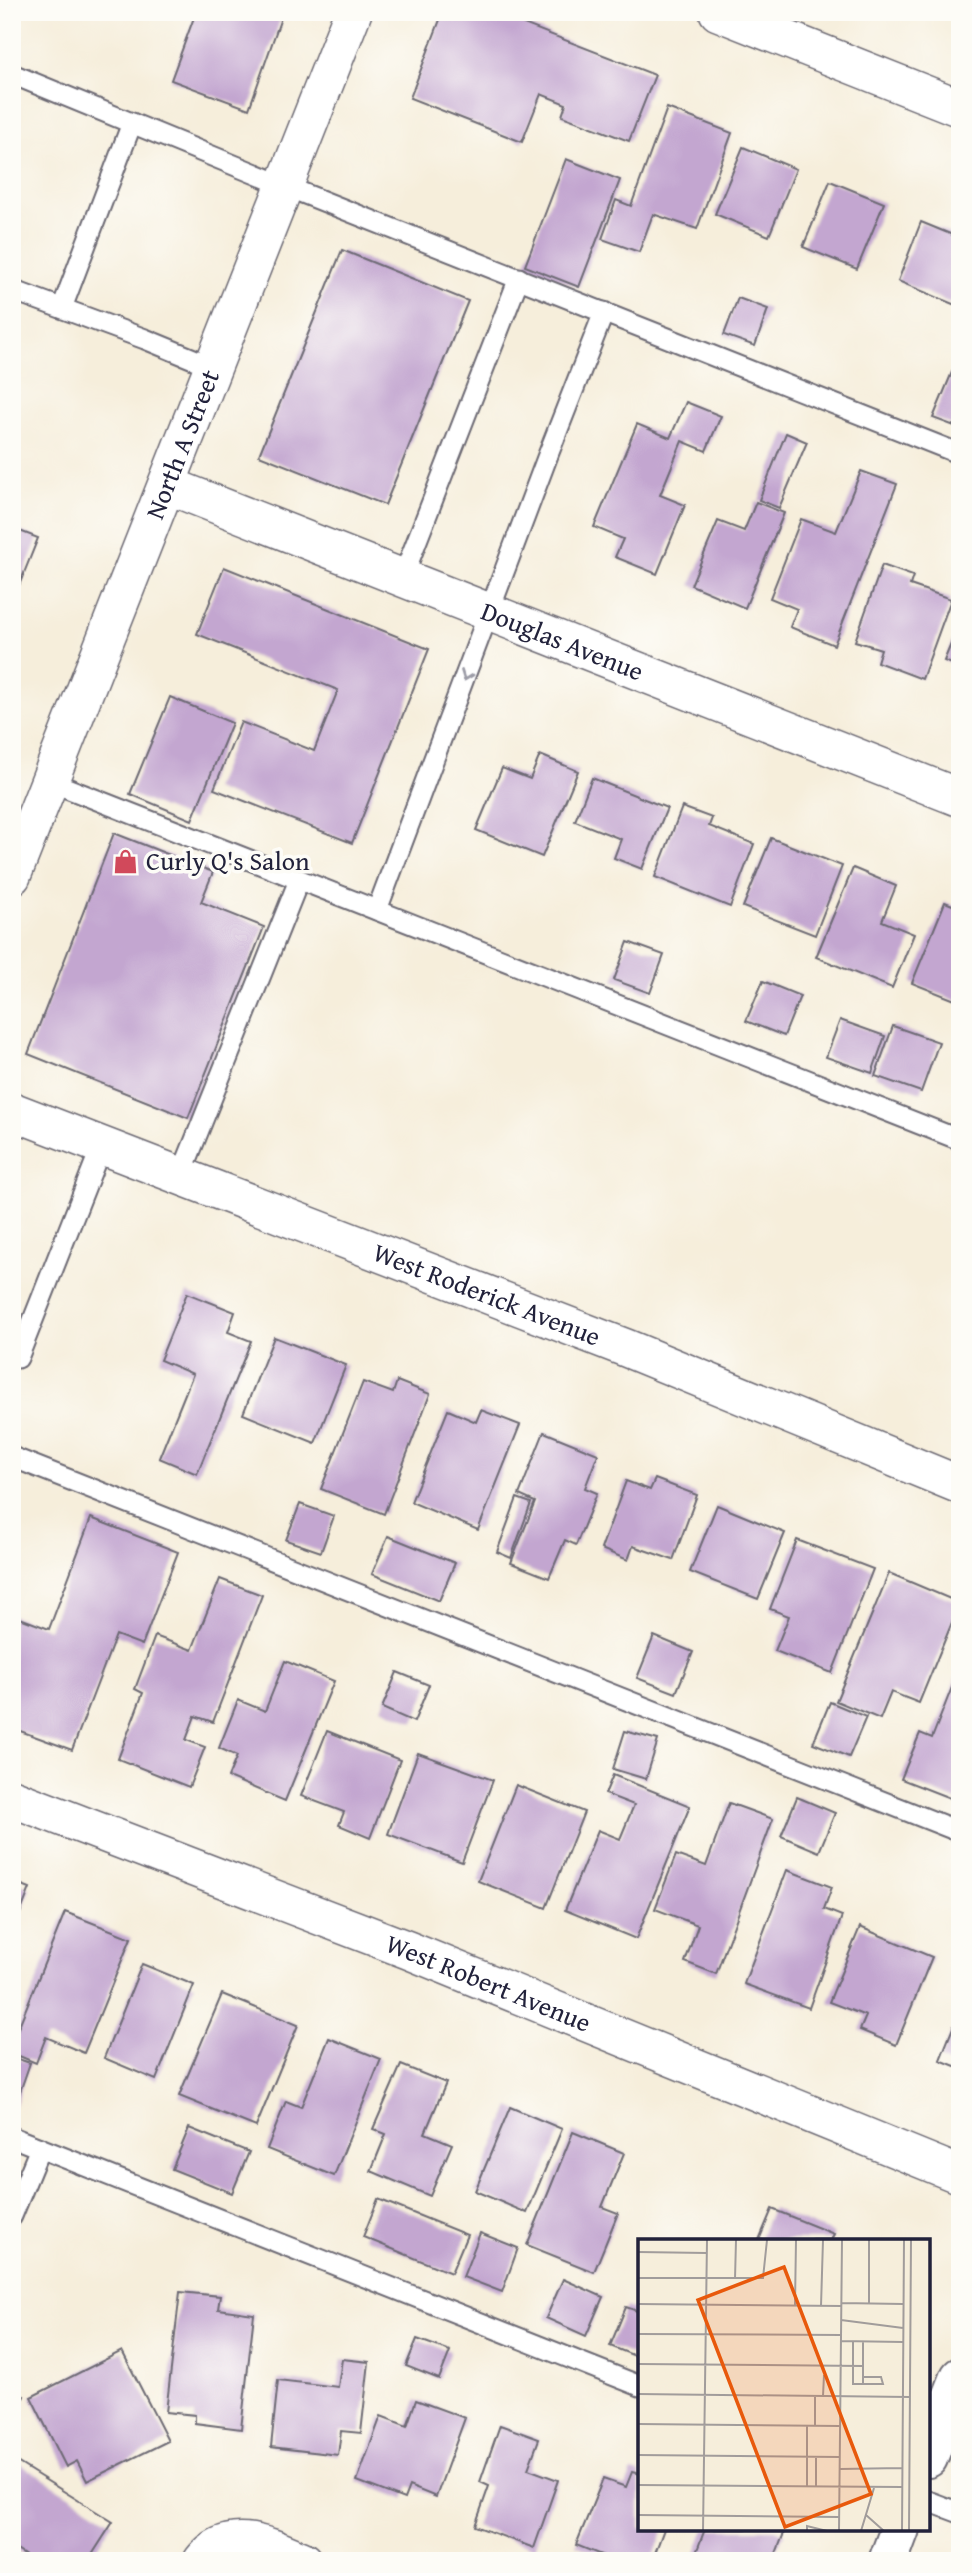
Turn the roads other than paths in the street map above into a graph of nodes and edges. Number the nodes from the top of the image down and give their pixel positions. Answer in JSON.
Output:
{"nodes":[{"id":1,"x":353,"y":12,"type":"edge"},
{"id":2,"x":718,"y":12,"type":"edge"},
{"id":3,"x":12,"y":74,"type":"edge"},
{"id":4,"x":960,"y":108,"type":"edge"},
{"id":5,"x":132,"y":123,"type":"junction"},
{"id":6,"x":285,"y":186,"type":"junction"},
{"id":7,"x":519,"y":278,"type":"junction"},
{"id":8,"x":12,"y":290,"type":"edge"},
{"id":9,"x":61,"y":308,"type":"junction"},
{"id":10,"x":604,"y":312,"type":"junction"},
{"id":11,"x":213,"y":367,"type":"junction"},
{"id":12,"x":960,"y":454,"type":"edge"},
{"id":13,"x":167,"y":485,"type":"junction"},
{"id":14,"x":402,"y":579,"type":"junction"},
{"id":15,"x":490,"y":612,"type":"junction"},
{"id":16,"x":49,"y":781,"type":"junction"},
{"id":17,"x":960,"y":798,"type":"edge"},
{"id":18,"x":12,"y":876,"type":"edge"},
{"id":19,"x":299,"y":880,"type":"junction"},
{"id":20,"x":377,"y":910,"type":"junction"},
{"id":21,"x":12,"y":1111,"type":"edge"},
{"id":22,"x":960,"y":1140,"type":"edge"},
{"id":23,"x":102,"y":1145,"type":"junction"},
{"id":24,"x":181,"y":1175,"type":"junction"},
{"id":25,"x":19,"y":1358,"type":"dead end"},
{"id":26,"x":12,"y":1457,"type":"edge"},
{"id":27,"x":960,"y":1485,"type":"edge"},
{"id":28,"x":12,"y":1798,"type":"edge"},
{"id":29,"x":960,"y":1832,"type":"edge"},
{"id":30,"x":12,"y":2137,"type":"edge"},
{"id":31,"x":40,"y":2148,"type":"junction"},
{"id":32,"x":960,"y":2175,"type":"edge"},
{"id":33,"x":12,"y":2216,"type":"edge"},
{"id":34,"x":960,"y":2377,"type":"edge"},
{"id":35,"x":638,"y":2386,"type":"edge"},
{"id":36,"x":930,"y":2453,"type":"edge"},
{"id":37,"x":930,"y":2502,"type":"edge"},
{"id":38,"x":960,"y":2513,"type":"edge"},
{"id":39,"x":900,"y":2531,"type":"edge"},
{"id":40,"x":214,"y":2551,"type":"edge"},
{"id":41,"x":304,"y":2561,"type":"edge"},
{"id":42,"x":888,"y":2561,"type":"edge"}],
"edges":[{"from":1,"to":6,"type":"street","name":"North A Street"},
{"from":2,"to":4,"type":"street"},
{"from":3,"to":5,"type":"lane"},
{"from":5,"to":6,"type":"lane"},
{"from":5,"to":9,"type":"lane"},
{"from":6,"to":7,"type":"lane"},
{"from":6,"to":11,"type":"street","name":"North A Street"},
{"from":7,"to":10,"type":"lane"},
{"from":7,"to":14,"type":"lane"},
{"from":8,"to":9,"type":"lane"},
{"from":9,"to":11,"type":"lane"},
{"from":10,"to":12,"type":"lane"},
{"from":10,"to":15,"type":"lane"},
{"from":11,"to":13,"type":"street","name":"North A Street"},
{"from":13,"to":14,"type":"street","name":"Douglas Avenue"},
{"from":13,"to":16,"type":"street","name":"North A Street"},
{"from":14,"to":15,"type":"street","name":"Douglas Avenue"},
{"from":15,"to":17,"type":"street","name":"Douglas Avenue"},
{"from":15,"to":20,"type":"lane","one_way":true},
{"from":16,"to":18,"type":"street","name":"North A Street"},
{"from":16,"to":19,"type":"lane"},
{"from":19,"to":20,"type":"lane"},
{"from":19,"to":24,"type":"lane"},
{"from":20,"to":22,"type":"lane"},
{"from":21,"to":23,"type":"street","name":"West Roderick Avenue"},
{"from":23,"to":24,"type":"street","name":"West Roderick Avenue"},
{"from":23,"to":25,"type":"lane"},
{"from":24,"to":27,"type":"street","name":"West Roderick Avenue"},
{"from":26,"to":29,"type":"lane"},
{"from":28,"to":32,"type":"street","name":"West Robert Avenue"},
{"from":30,"to":31,"type":"lane"},
{"from":31,"to":33,"type":"lane"},
{"from":31,"to":35,"type":"lane"},
{"from":34,"to":36,"type":"street"},
{"from":37,"to":38,"type":"lane"},
{"from":39,"to":42,"type":"street"},
{"from":40,"to":41,"type":"street"}]}
